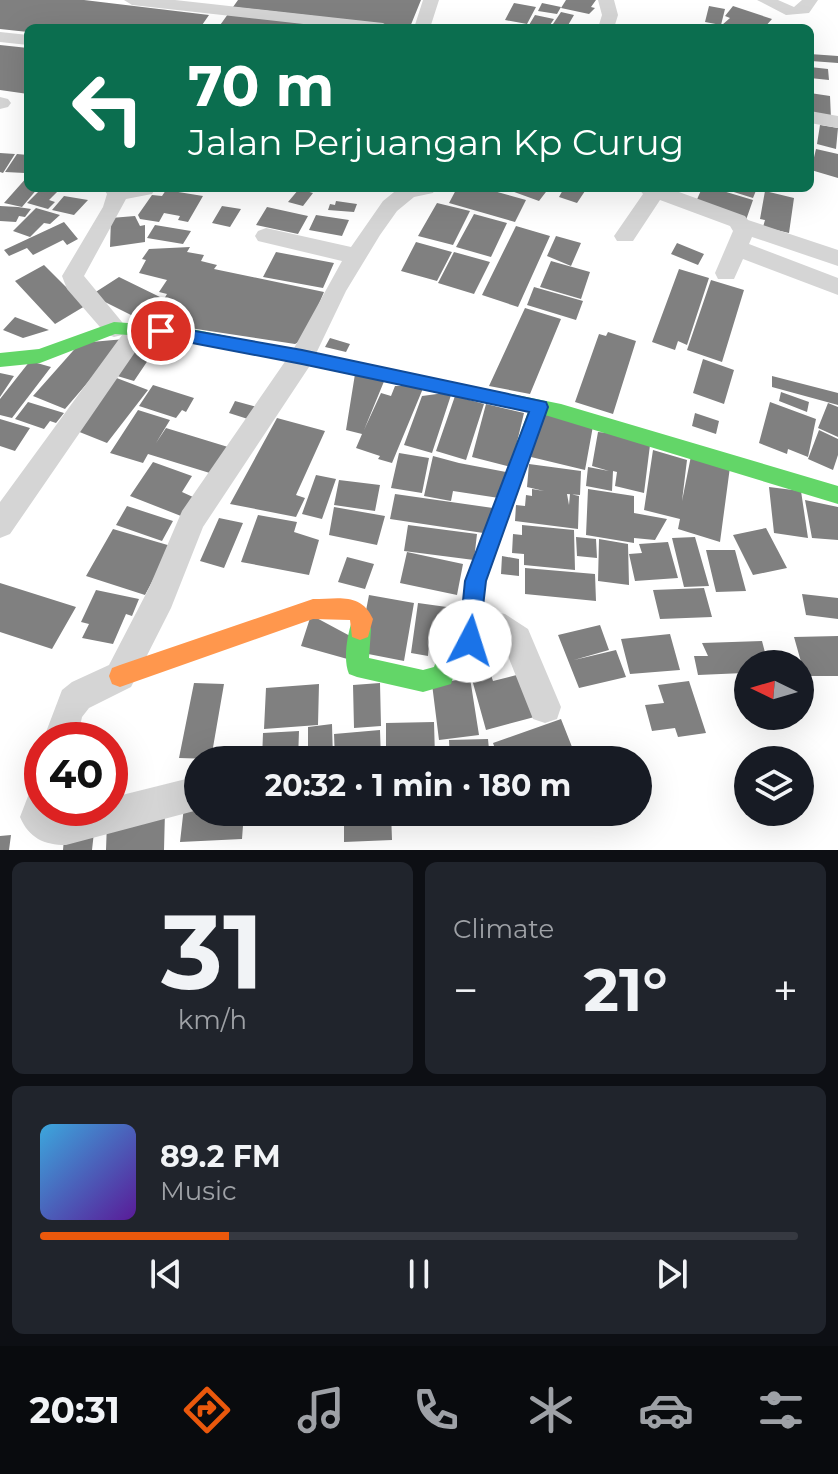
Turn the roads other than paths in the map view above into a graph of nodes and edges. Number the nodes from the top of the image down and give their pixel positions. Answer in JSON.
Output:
{"nodes":[{"id":1,"x":132,"y":0,"type":"edge"},
{"id":2,"x":431,"y":0,"type":"edge"},
{"id":3,"x":606,"y":0,"type":"edge"},
{"id":4,"x":765,"y":0,"type":"edge"},
{"id":5,"x":810,"y":0,"type":"edge"},
{"id":6,"x":226,"y":5,"type":"edge"},
{"id":7,"x":214,"y":24,"type":"edge"},
{"id":8,"x":356,"y":24,"type":"edge"},
{"id":9,"x":423,"y":24,"type":"edge"},
{"id":10,"x":607,"y":24,"type":"edge"},
{"id":11,"x":0,"y":37,"type":"edge"},
{"id":12,"x":24,"y":40,"type":"edge"},
{"id":13,"x":814,"y":118,"type":"edge"},
{"id":14,"x":838,"y":122,"type":"edge"},
{"id":15,"x":115,"y":192,"type":"edge"},
{"id":16,"x":407,"y":192,"type":"edge"},
{"id":17,"x":650,"y":192,"type":"edge"},
{"id":18,"x":660,"y":192,"type":"edge"},
{"id":19,"x":743,"y":226,"type":"junction"},
{"id":20,"x":266,"y":236,"type":"dead end"},
{"id":21,"x":625,"y":236,"type":"dead end"},
{"id":22,"x":737,"y":248,"type":"junction"},
{"id":23,"x":356,"y":256,"type":"junction"},
{"id":24,"x":838,"y":258,"type":"edge"},
{"id":25,"x":726,"y":273,"type":"dead end"},
{"id":26,"x":838,"y":287,"type":"edge"},
{"id":27,"x":127,"y":328,"type":"junction"},
{"id":28,"x":302,"y":357,"type":"junction"},
{"id":29,"x":0,"y":360,"type":"edge"},
{"id":30,"x":539,"y":407,"type":"junction"},
{"id":31,"x":838,"y":495,"type":"edge"},
{"id":32,"x":0,"y":525,"type":"edge"},
{"id":33,"x":473,"y":622,"type":"junction"},
{"id":34,"x":120,"y":676,"type":"junction"},
{"id":35,"x":545,"y":707,"type":"dead end"},
{"id":36,"x":67,"y":722,"type":"edge"},
{"id":37,"x":184,"y":797,"type":"edge"},
{"id":38,"x":128,"y":811,"type":"edge"},
{"id":39,"x":49,"y":826,"type":"edge"},
{"id":40,"x":70,"y":826,"type":"edge"}],
"edges":[{"from":1,"to":6,"type":"street"},
{"from":2,"to":9,"type":"street"},
{"from":3,"to":10,"type":"street"},
{"from":4,"to":5,"type":"street"},
{"from":6,"to":7,"type":"street"},
{"from":6,"to":8,"type":"street"},
{"from":11,"to":12,"type":"street"},
{"from":13,"to":14,"type":"street"},
{"from":15,"to":27,"type":"street"},
{"from":16,"to":23,"type":"street"},
{"from":17,"to":21,"type":"street"},
{"from":18,"to":19,"type":"street"},
{"from":19,"to":22,"type":"street"},
{"from":19,"to":24,"type":"street"},
{"from":20,"to":23,"type":"street"},
{"from":22,"to":25,"type":"street"},
{"from":22,"to":26,"type":"street"},
{"from":23,"to":28,"type":"street"},
{"from":27,"to":28,"type":"street"},
{"from":27,"to":29,"type":"street"},
{"from":27,"to":32,"type":"street"},
{"from":28,"to":30,"type":"street"},
{"from":28,"to":34,"type":"street"},
{"from":30,"to":31,"type":"street"},
{"from":30,"to":33,"type":"street"},
{"from":33,"to":34,"type":"street"},
{"from":33,"to":35,"type":"street"},
{"from":34,"to":36,"type":"street"},
{"from":37,"to":38,"type":"street"},
{"from":39,"to":40,"type":"street"}]}
